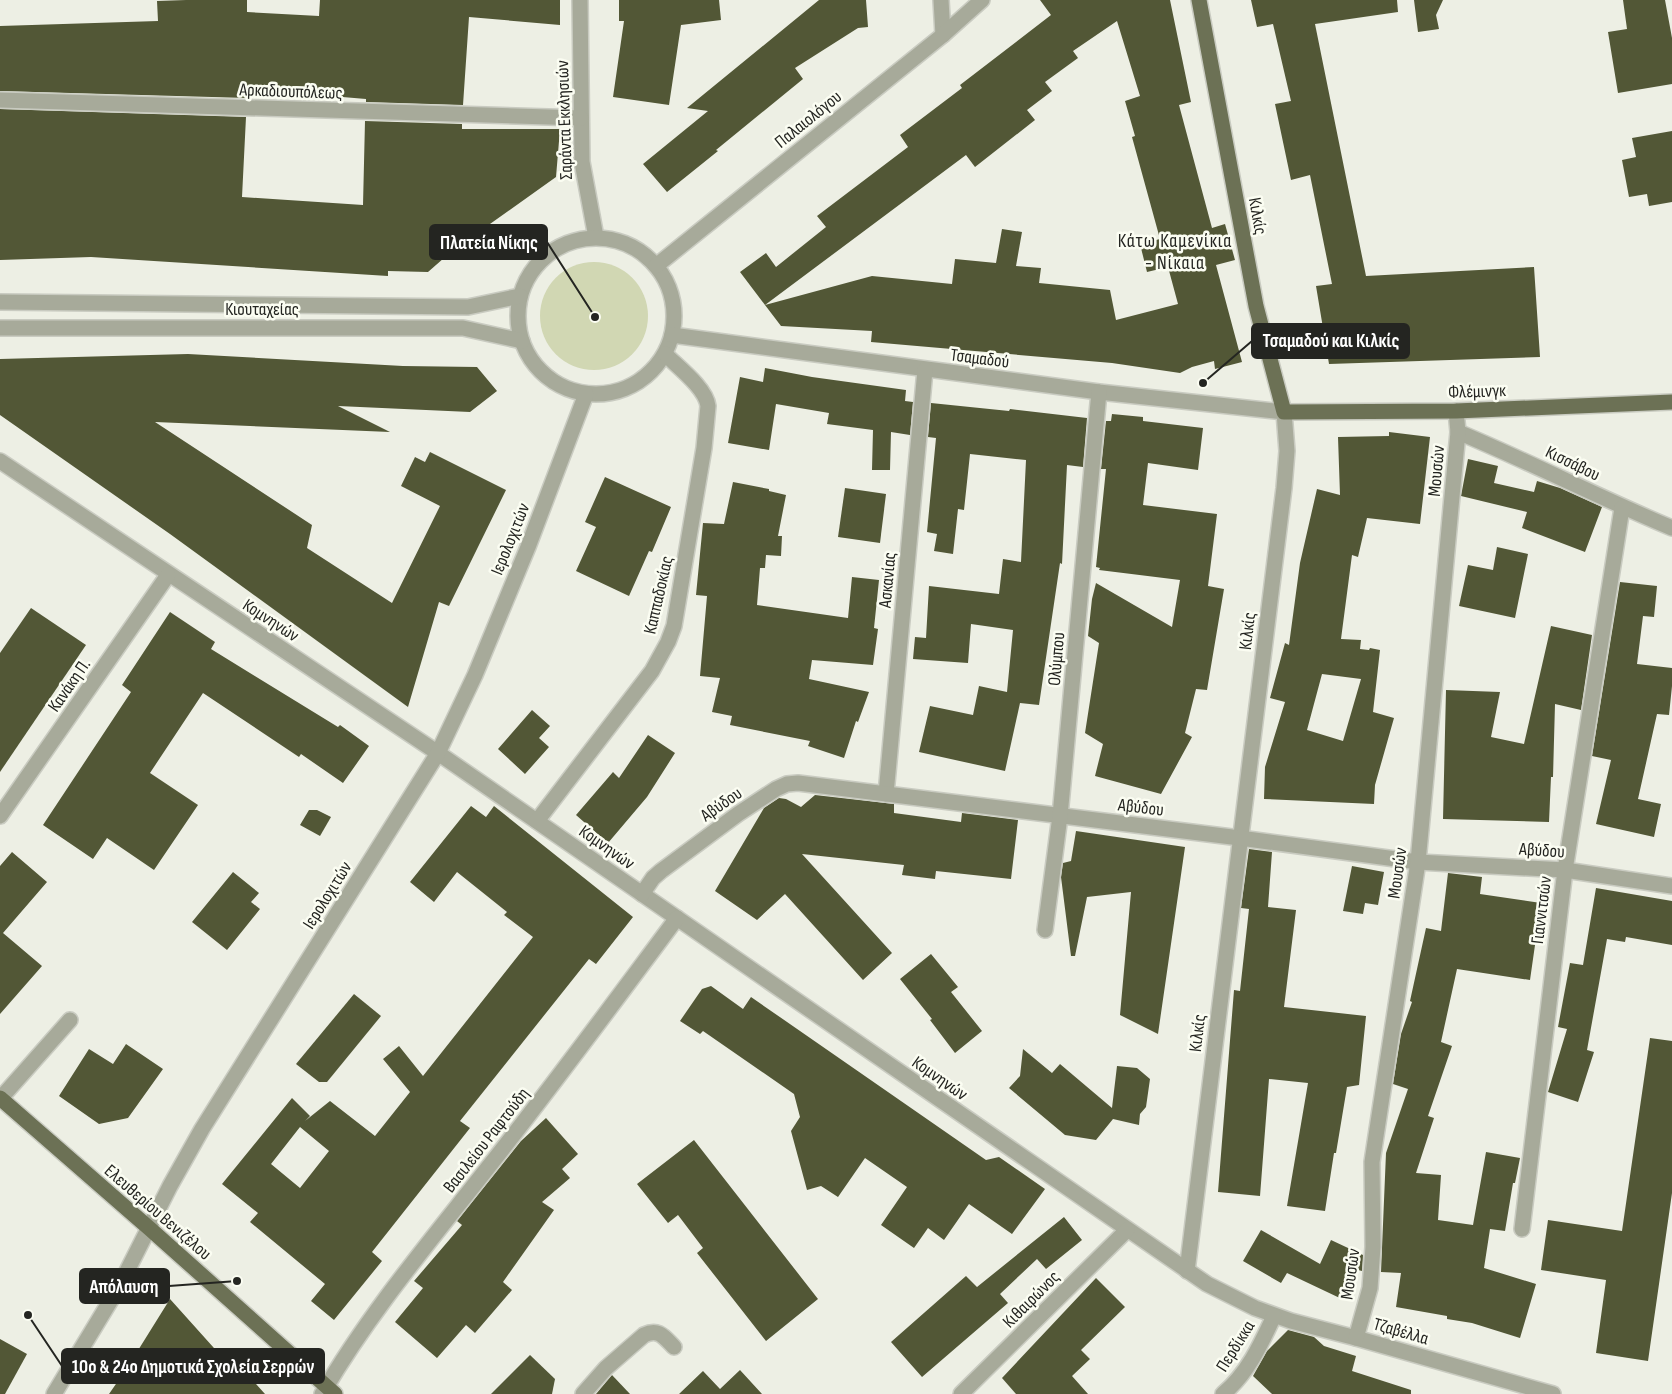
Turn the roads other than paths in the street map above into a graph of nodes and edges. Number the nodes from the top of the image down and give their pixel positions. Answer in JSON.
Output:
{"nodes":[{"id":1,"x":580,"y":0,"type":"edge"},
{"id":2,"x":941,"y":0,"type":"edge"},
{"id":3,"x":982,"y":0,"type":"edge"},
{"id":4,"x":1199,"y":0,"type":"edge"},
{"id":5,"x":943,"y":34,"type":"junction"},
{"id":6,"x":0,"y":100,"type":"edge"},
{"id":7,"x":581,"y":118,"type":"junction"},
{"id":8,"x":596,"y":237,"type":"junction"},
{"id":9,"x":656,"y":266,"type":"junction"},
{"id":10,"x":520,"y":296,"type":"junction"},
{"id":11,"x":0,"y":302,"type":"edge"},
{"id":12,"x":0,"y":328,"type":"edge"},
{"id":13,"x":672,"y":335,"type":"junction"},
{"id":14,"x":522,"y":341,"type":"junction"},
{"id":15,"x":665,"y":354,"type":"junction"},
{"id":16,"x":925,"y":370,"type":"junction"},
{"id":17,"x":1099,"y":392,"type":"junction"},
{"id":18,"x":586,"y":394,"type":"junction"},
{"id":19,"x":1672,"y":402,"type":"edge"},
{"id":20,"x":1456,"y":411,"type":"junction"},
{"id":21,"x":1284,"y":412,"type":"junction"},
{"id":22,"x":1458,"y":432,"type":"junction"},
{"id":23,"x":0,"y":461,"type":"edge"},
{"id":24,"x":1622,"y":508,"type":"junction"},
{"id":25,"x":1672,"y":528,"type":"edge"},
{"id":26,"x":168,"y":575,"type":"junction"},
{"id":27,"x":438,"y":753,"type":"junction"},
{"id":28,"x":886,"y":794,"type":"junction"},
{"id":29,"x":0,"y":816,"type":"edge"},
{"id":30,"x":1060,"y":816,"type":"junction"},
{"id":31,"x":537,"y":821,"type":"junction"},
{"id":32,"x":1240,"y":838,"type":"junction"},
{"id":33,"x":1418,"y":862,"type":"junction"},
{"id":34,"x":1565,"y":870,"type":"junction"},
{"id":35,"x":1672,"y":886,"type":"edge"},
{"id":36,"x":642,"y":894,"type":"junction"},
{"id":37,"x":677,"y":918,"type":"junction"},
{"id":38,"x":1045,"y":930,"type":"dead end"},
{"id":39,"x":70,"y":1020,"type":"dead end"},
{"id":40,"x":0,"y":1099,"type":"edge"},
{"id":41,"x":149,"y":1228,"type":"junction"},
{"id":42,"x":1522,"y":1229,"type":"dead end"},
{"id":43,"x":1127,"y":1230,"type":"junction"},
{"id":44,"x":1187,"y":1271,"type":"junction"},
{"id":45,"x":1274,"y":1316,"type":"junction"},
{"id":46,"x":1356,"y":1338,"type":"junction"},
{"id":47,"x":674,"y":1347,"type":"dead end"},
{"id":48,"x":328,"y":1391,"type":"edge"},
{"id":49,"x":1527,"y":1391,"type":"edge"},
{"id":50,"x":54,"y":1394,"type":"edge"},
{"id":51,"x":582,"y":1394,"type":"edge"},
{"id":52,"x":961,"y":1394,"type":"edge"},
{"id":53,"x":1223,"y":1394,"type":"edge"},
{"id":54,"x":1554,"y":1394,"type":"edge"}],
"edges":[{"from":1,"to":7,"type":"street","name":"Σαράντα Εκκλησιών"},
{"from":2,"to":5,"type":"street"},
{"from":3,"to":5,"type":"street","name":"Παλαιολόγου"},
{"from":4,"to":21,"type":"main road","name":"Κιλκίς"},
{"from":5,"to":9,"type":"street","name":"Παλαιολόγου"},
{"from":6,"to":7,"type":"street","name":"Αρκαδιουπόλεως"},
{"from":7,"to":8,"type":"street","name":"Σαράντα Εκκλησιών"},
{"from":8,"to":9,"type":"street"},
{"from":8,"to":10,"type":"street"},
{"from":9,"to":13,"type":"street"},
{"from":10,"to":11,"type":"street","name":"Κιουταχείας"},
{"from":10,"to":14,"type":"street"},
{"from":12,"to":14,"type":"street","name":"Κιουταχείας"},
{"from":13,"to":15,"type":"street"},
{"from":13,"to":16,"type":"street","name":"Τσαμαδού"},
{"from":14,"to":18,"type":"street"},
{"from":15,"to":18,"type":"street"},
{"from":15,"to":31,"type":"street","name":"Καππαδοκίας"},
{"from":16,"to":17,"type":"street","name":"Τσαμαδού"},
{"from":16,"to":28,"type":"street","name":"Ασκανίας"},
{"from":17,"to":21,"type":"street","name":"Τσαμαδού"},
{"from":17,"to":30,"type":"street","name":"Ολύμπου"},
{"from":18,"to":27,"type":"street","name":"Ιερολοχιτών"},
{"from":19,"to":20,"type":"main road","name":"Φλέμινγκ"},
{"from":20,"to":21,"type":"main road","name":"Φλέμινγκ"},
{"from":20,"to":22,"type":"street","name":"Μουσών"},
{"from":21,"to":32,"type":"street","name":"Κιλκίς"},
{"from":22,"to":24,"type":"street","name":"Κισσάβου"},
{"from":22,"to":33,"type":"street","name":"Μουσών"},
{"from":23,"to":26,"type":"street","name":"Κομνηνών"},
{"from":24,"to":25,"type":"street","name":"Κισσάβου"},
{"from":24,"to":34,"type":"street","name":"Γιαννιτσών"},
{"from":26,"to":27,"type":"street","name":"Κομνηνών"},
{"from":26,"to":29,"type":"street","name":"Κανάκη Π."},
{"from":27,"to":31,"type":"street","name":"Κομνηνών"},
{"from":27,"to":41,"type":"street","name":"Ιερολοχιτών"},
{"from":28,"to":30,"type":"street","name":"Αβύδου"},
{"from":28,"to":36,"type":"street","name":"Αβύδου"},
{"from":30,"to":32,"type":"street","name":"Αβύδου"},
{"from":30,"to":38,"type":"street","name":"Ολύμπου"},
{"from":31,"to":36,"type":"street","name":"Κομνηνών"},
{"from":32,"to":33,"type":"street","name":"Αβύδου"},
{"from":32,"to":44,"type":"street","name":"Κιλκίς"},
{"from":33,"to":34,"type":"street","name":"Αβύδου"},
{"from":33,"to":46,"type":"street","name":"Μουσών"},
{"from":34,"to":35,"type":"street","name":"Αβύδου"},
{"from":34,"to":42,"type":"street","name":"Γιαννιτσών"},
{"from":36,"to":37,"type":"street","name":"Κομνηνών"},
{"from":37,"to":43,"type":"street","name":"Κομνηνών"},
{"from":37,"to":48,"type":"street","name":"Βασιλείου Ραφτούδη"},
{"from":39,"to":40,"type":"street"},
{"from":40,"to":41,"type":"main road","name":"Ελευθερίου Βενιζέλου"},
{"from":41,"to":48,"type":"main road","name":"Ελευθερίου Βενιζέλου"},
{"from":41,"to":50,"type":"street","name":"Ιερολοχιτών"},
{"from":43,"to":44,"type":"street","name":"Κομνηνών"},
{"from":43,"to":52,"type":"street","name":"Κιθαιρώνος"},
{"from":44,"to":45,"type":"street","name":"Τζαβέλλα"},
{"from":45,"to":46,"type":"street","name":"Τζαβέλλα"},
{"from":45,"to":53,"type":"street","name":"Περδίκκα"},
{"from":46,"to":49,"type":"street","name":"Τζαβέλλα"},
{"from":47,"to":51,"type":"street"},
{"from":49,"to":54,"type":"street","name":"Τζαβέλλα"}]}
